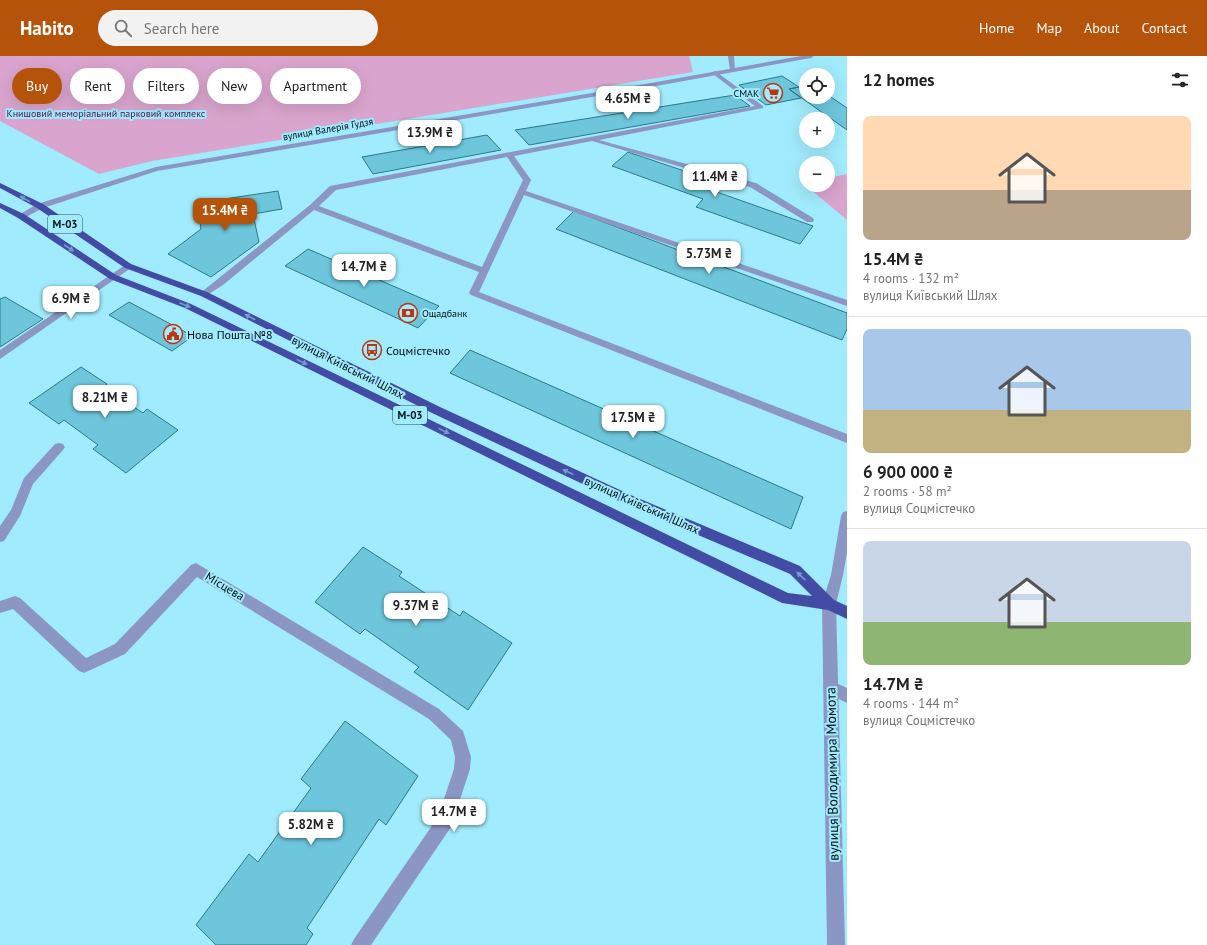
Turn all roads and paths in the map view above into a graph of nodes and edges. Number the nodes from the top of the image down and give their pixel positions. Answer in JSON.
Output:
{"nodes":[{"id":1,"x":731,"y":56,"type":"edge"},
{"id":2,"x":810,"y":56,"type":"edge"},
{"id":3,"x":733,"y":70,"type":"junction"},
{"id":4,"x":715,"y":74,"type":"junction"},
{"id":5,"x":592,"y":140,"type":"junction"},
{"id":6,"x":509,"y":155,"type":"junction"},
{"id":7,"x":0,"y":185,"type":"edge"},
{"id":8,"x":522,"y":192,"type":"junction"},
{"id":9,"x":0,"y":205,"type":"edge"},
{"id":10,"x":40,"y":206,"type":"junction"},
{"id":11,"x":313,"y":207,"type":"junction"},
{"id":12,"x":21,"y":216,"type":"junction"},
{"id":13,"x":810,"y":220,"type":"dead end"},
{"id":14,"x":128,"y":266,"type":"junction"},
{"id":15,"x":485,"y":271,"type":"junction"},
{"id":16,"x":113,"y":277,"type":"junction"},
{"id":17,"x":204,"y":294,"type":"junction"},
{"id":18,"x":847,"y":303,"type":"edge"},
{"id":19,"x":0,"y":354,"type":"edge"},
{"id":20,"x":847,"y":439,"type":"edge"},
{"id":21,"x":59,"y":447,"type":"dead end"},
{"id":22,"x":847,"y":516,"type":"edge"},
{"id":23,"x":0,"y":537,"type":"edge"},
{"id":24,"x":829,"y":604,"type":"junction"},
{"id":25,"x":0,"y":606,"type":"edge"},
{"id":26,"x":847,"y":612,"type":"edge"},
{"id":27,"x":830,"y":687,"type":"junction"},
{"id":28,"x":847,"y":696,"type":"edge"},
{"id":29,"x":360,"y":945,"type":"edge"},
{"id":30,"x":836,"y":945,"type":"edge"}],
"edges":[{"from":1,"to":3,"type":"street"},
{"from":2,"to":3,"type":"street","name":"вулиця Валерія Гудзя"},
{"from":3,"to":4,"type":"street","name":"вулиця Валерія Гудзя"},
{"from":4,"to":5,"type":"street"},
{"from":4,"to":10,"type":"street","name":"вулиця Валерія Гудзя"},
{"from":5,"to":6,"type":"street"},
{"from":5,"to":13,"type":"street"},
{"from":6,"to":8,"type":"street"},
{"from":6,"to":11,"type":"street"},
{"from":10,"to":7,"type":"highway","name":"вулиця Київський Шлях","number":"М-03","one_way":true},
{"from":8,"to":15,"type":"street"},
{"from":8,"to":18,"type":"street"},
{"from":9,"to":12,"type":"highway","name":"вулиця Київський Шлях","number":"М-03"},
{"from":10,"to":12,"type":"street","name":"вулиця Валерія Гудзя"},
{"from":10,"to":14,"type":"highway","name":"вулиця Київський Шлях","number":"М-03"},
{"from":11,"to":15,"type":"street"},
{"from":11,"to":17,"type":"street"},
{"from":12,"to":16,"type":"highway","name":"вулиця Київський Шлях","number":"М-03","one_way":true},
{"from":14,"to":16,"type":"street"},
{"from":14,"to":17,"type":"highway","name":"вулиця Київський Шлях","number":"М-03"},
{"from":15,"to":20,"type":"street"},
{"from":16,"to":19,"type":"street"},
{"from":16,"to":24,"type":"highway","name":"вулиця Київський Шлях","number":"М-03","one_way":true},
{"from":24,"to":17,"type":"highway","name":"вулиця Київський Шлях","number":"М-03","one_way":true},
{"from":21,"to":23,"type":"street"},
{"from":22,"to":24,"type":"street","name":"вулиця Володимира Момота"},
{"from":24,"to":26,"type":"highway","name":"вулиця Київський Шлях","number":"М-03"},
{"from":24,"to":27,"type":"street","name":"вулиця Володимира Момота"},
{"from":25,"to":29,"type":"street","name":"Місцева"},
{"from":27,"to":28,"type":"street"},
{"from":27,"to":30,"type":"street","name":"вулиця Володимира Момота"}]}
